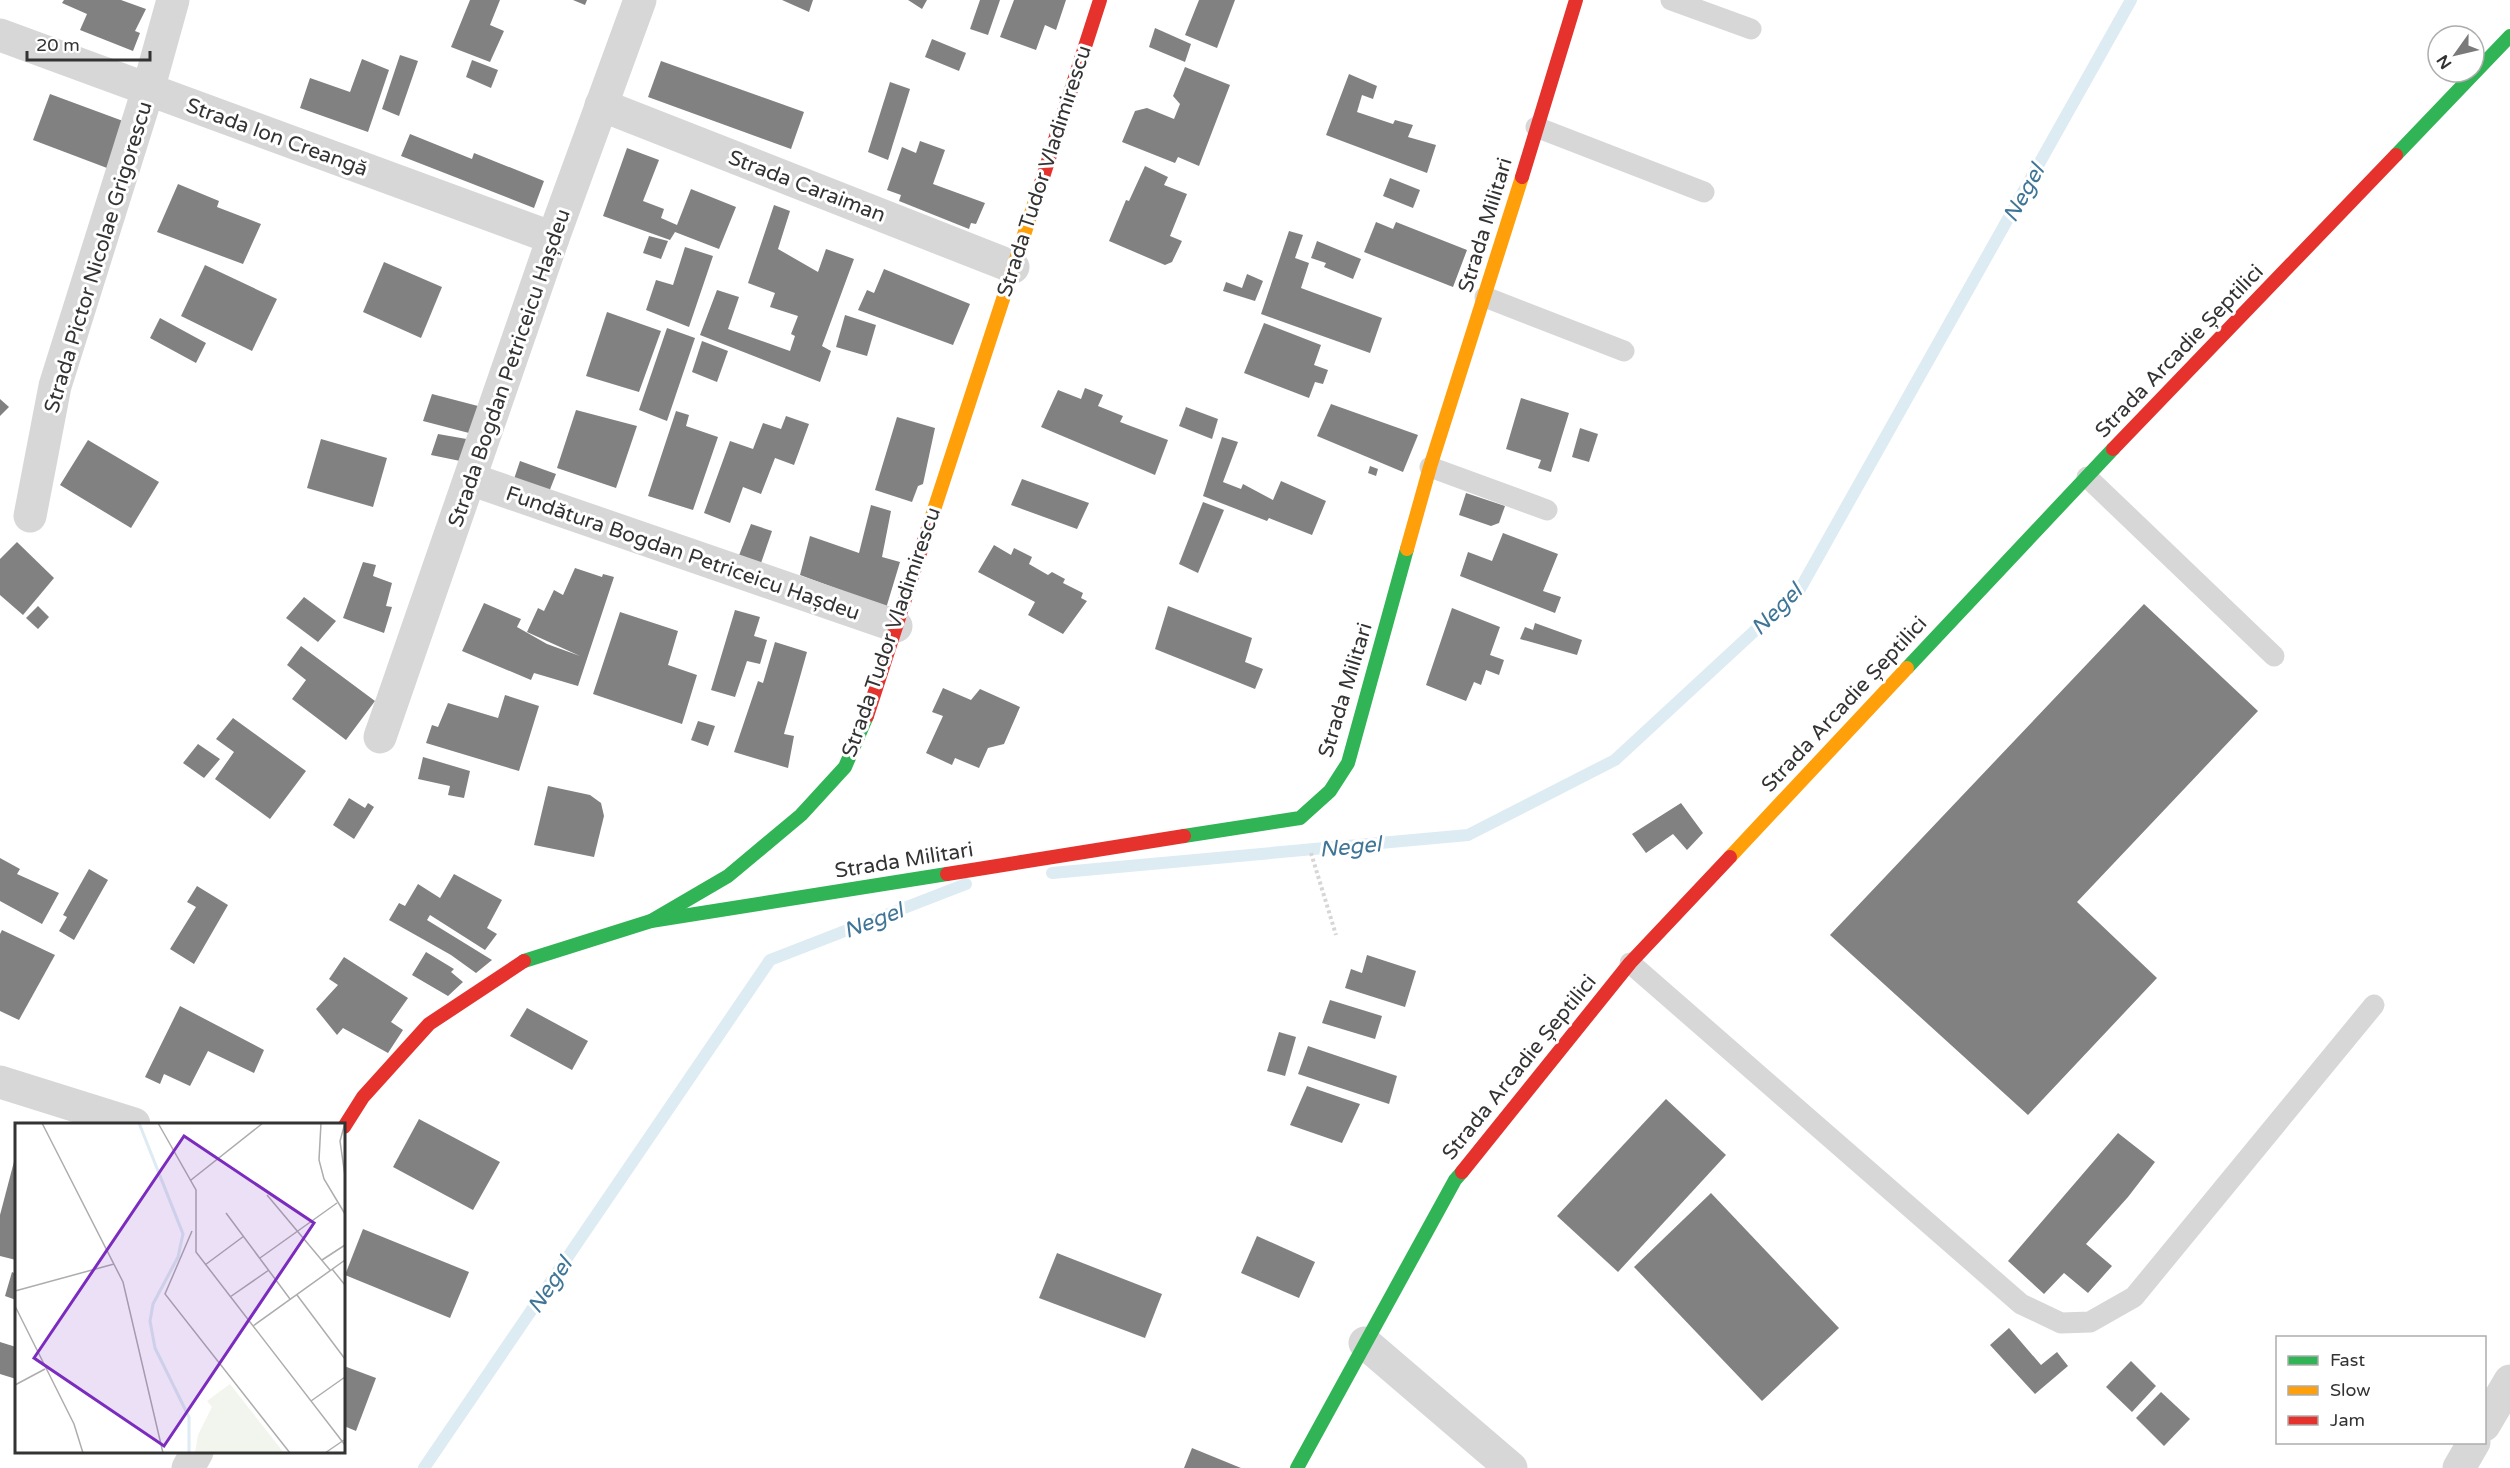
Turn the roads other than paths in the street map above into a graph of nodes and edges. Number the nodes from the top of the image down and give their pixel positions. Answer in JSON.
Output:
{"nodes":[{"id":1,"x":173,"y":0,"type":"edge"},
{"id":2,"x":640,"y":0,"type":"edge"},
{"id":3,"x":1100,"y":0,"type":"edge"},
{"id":4,"x":1576,"y":0,"type":"edge"},
{"id":5,"x":1671,"y":0,"type":"edge"},
{"id":6,"x":1751,"y":29,"type":"dead end"},
{"id":7,"x":0,"y":35,"type":"edge"},
{"id":8,"x":2510,"y":36,"type":"edge"},
{"id":9,"x":148,"y":90,"type":"junction"},
{"id":10,"x":601,"y":105,"type":"junction"},
{"id":11,"x":1536,"y":127,"type":"junction"},
{"id":12,"x":1704,"y":192,"type":"dead end"},
{"id":13,"x":553,"y":238,"type":"junction"},
{"id":14,"x":1013,"y":267,"type":"junction"},
{"id":15,"x":1485,"y":297,"type":"junction"},
{"id":16,"x":1624,"y":351,"type":"dead end"},
{"id":17,"x":1430,"y":467,"type":"junction"},
{"id":18,"x":2086,"y":477,"type":"junction"},
{"id":19,"x":470,"y":480,"type":"junction"},
{"id":20,"x":1547,"y":510,"type":"dead end"},
{"id":21,"x":30,"y":516,"type":"dead end"},
{"id":22,"x":896,"y":626,"type":"junction"},
{"id":23,"x":2274,"y":656,"type":"dead end"},
{"id":24,"x":380,"y":737,"type":"dead end"},
{"id":25,"x":651,"y":921,"type":"junction"},
{"id":26,"x":1630,"y":963,"type":"junction"},
{"id":27,"x":2374,"y":1005,"type":"dead end"},
{"id":28,"x":0,"y":1082,"type":"edge"},
{"id":29,"x":128,"y":1123,"type":"edge"},
{"id":30,"x":345,"y":1125,"type":"edge"},
{"id":31,"x":1365,"y":1343,"type":"junction"},
{"id":32,"x":2510,"y":1381,"type":"edge"},
{"id":33,"x":2486,"y":1422,"type":"edge"},
{"id":34,"x":2473,"y":1444,"type":"edge"},
{"id":35,"x":196,"y":1453,"type":"edge"},
{"id":36,"x":188,"y":1468,"type":"edge"},
{"id":37,"x":1297,"y":1468,"type":"edge"},
{"id":38,"x":1511,"y":1468,"type":"edge"},
{"id":39,"x":2459,"y":1468,"type":"edge"}],
"edges":[{"from":1,"to":9,"type":"street","name":"Strada Pictor Nicolae Grigorescu"},
{"from":2,"to":10,"type":"street","name":"Strada Bogdan Petriceicu Hașdeu"},
{"from":3,"to":14,"type":"street","name":"Strada Tudor Vladimirescu"},
{"from":4,"to":11,"type":"street","name":"Strada Militari"},
{"from":5,"to":6,"type":"lane"},
{"from":7,"to":9,"type":"street","name":"Strada Ion Creangă"},
{"from":8,"to":18,"type":"street","name":"Strada Arcadie Șeptilici"},
{"from":9,"to":13,"type":"street","name":"Strada Ion Creangă"},
{"from":9,"to":21,"type":"street","name":"Strada Pictor Nicolae Grigorescu"},
{"from":10,"to":13,"type":"street","name":"Strada Bogdan Petriceicu Hașdeu"},
{"from":10,"to":14,"type":"street","name":"Strada Caraiman"},
{"from":11,"to":12,"type":"lane"},
{"from":11,"to":15,"type":"street","name":"Strada Militari"},
{"from":13,"to":19,"type":"street","name":"Strada Bogdan Petriceicu Hașdeu"},
{"from":14,"to":22,"type":"street","name":"Strada Tudor Vladimirescu"},
{"from":15,"to":16,"type":"lane"},
{"from":15,"to":17,"type":"street","name":"Strada Militari"},
{"from":17,"to":20,"type":"lane"},
{"from":17,"to":25,"type":"street","name":"Strada Militari"},
{"from":18,"to":23,"type":"lane"},
{"from":18,"to":26,"type":"street","name":"Strada Arcadie Șeptilici"},
{"from":19,"to":22,"type":"street","name":"Fundătura Bogdan Petriceicu Hașdeu"},
{"from":19,"to":24,"type":"street","name":"Strada Bogdan Petriceicu Hașdeu"},
{"from":22,"to":25,"type":"street","name":"Strada Tudor Vladimirescu"},
{"from":25,"to":30,"type":"street","name":"Strada Tudor Vladimirescu"},
{"from":26,"to":27,"type":"lane"},
{"from":26,"to":31,"type":"street","name":"Strada Arcadie Șeptilici"},
{"from":28,"to":29,"type":"street"},
{"from":31,"to":37,"type":"street","name":"Strada Arcadie Șeptilici"},
{"from":31,"to":38,"type":"street"},
{"from":32,"to":33,"type":"street"},
{"from":34,"to":39,"type":"street"},
{"from":35,"to":36,"type":"street"}]}
